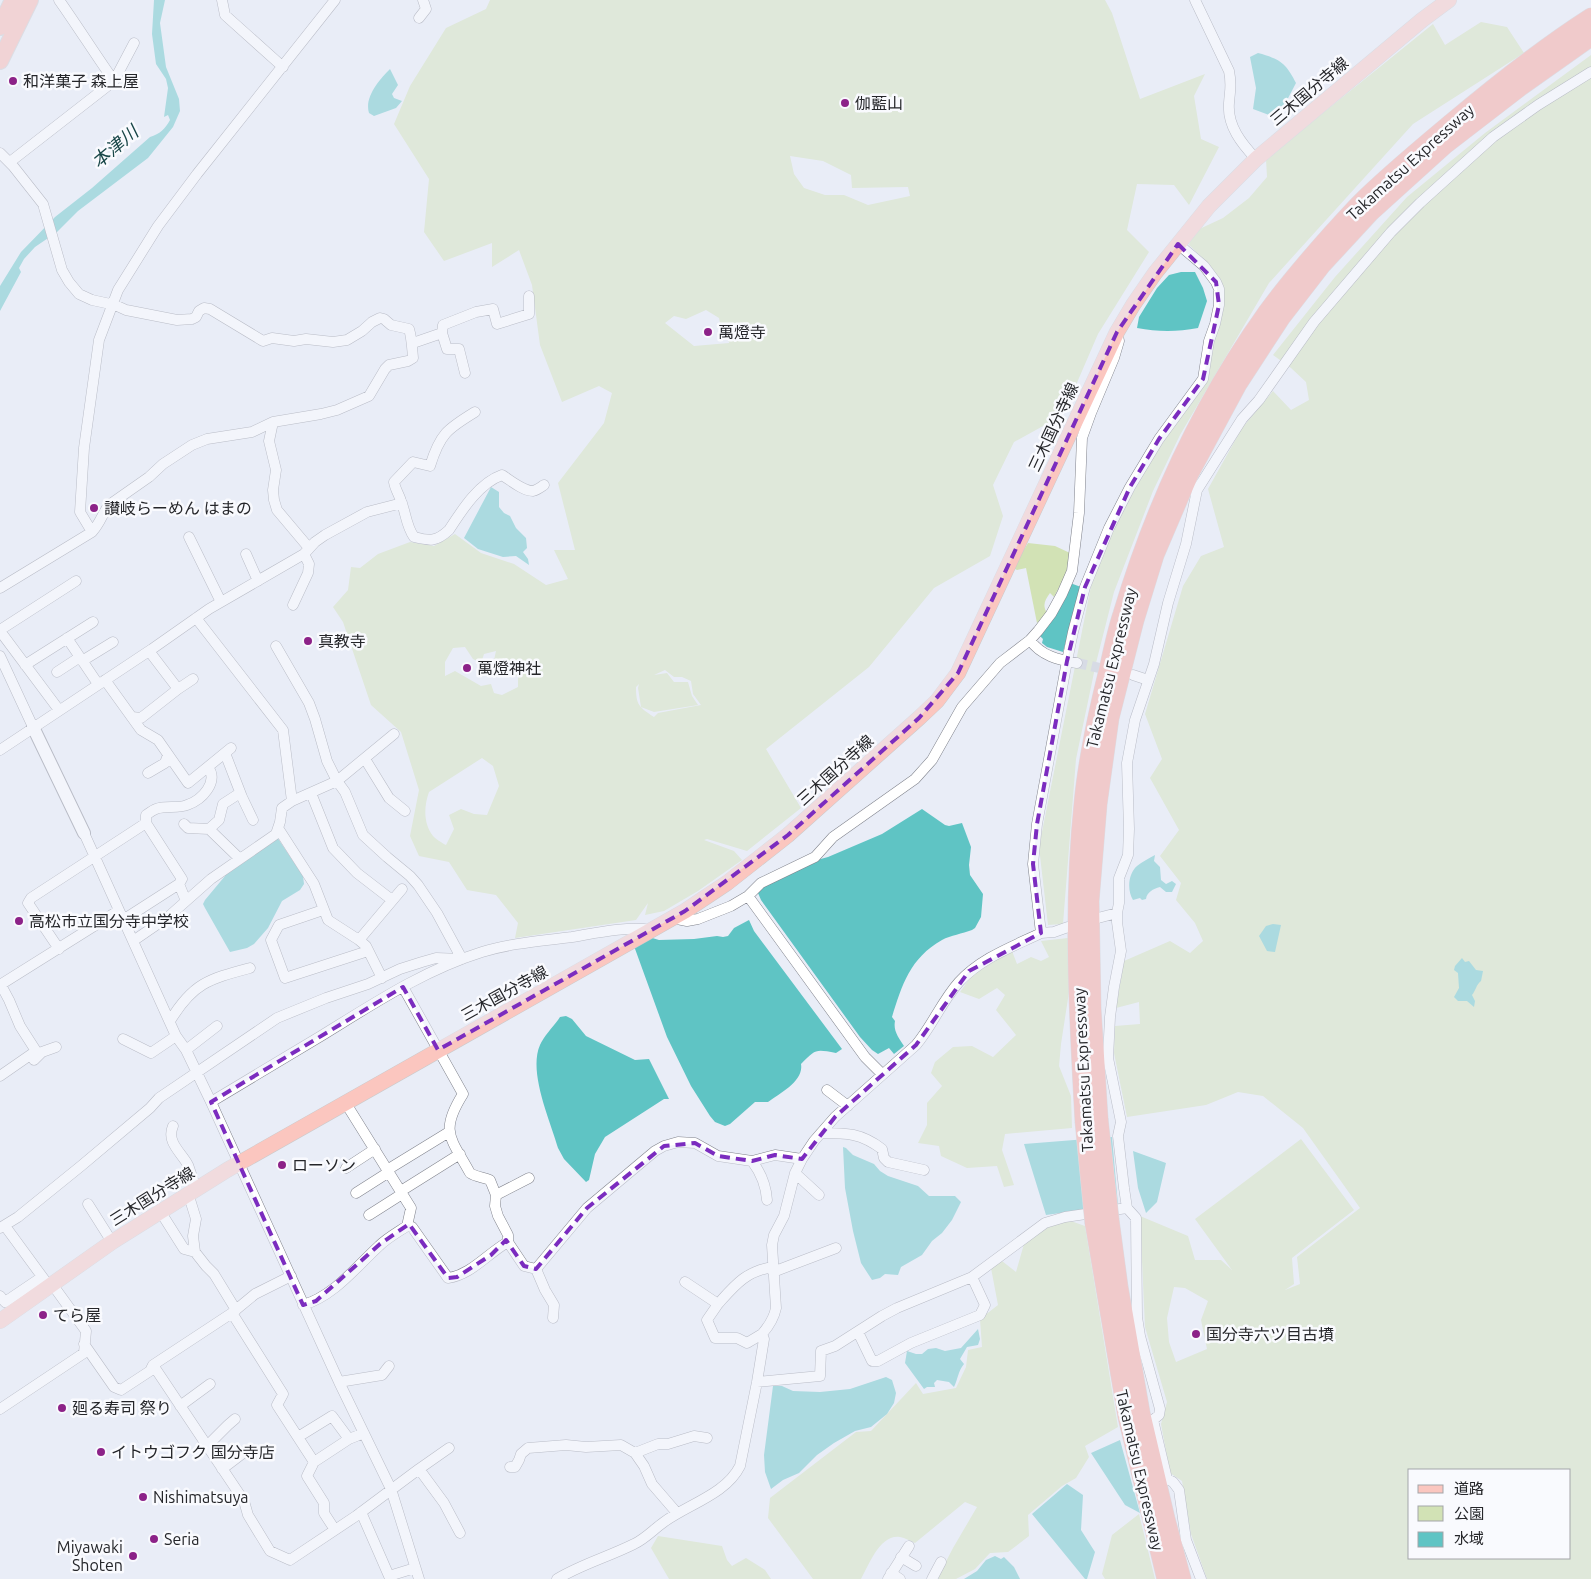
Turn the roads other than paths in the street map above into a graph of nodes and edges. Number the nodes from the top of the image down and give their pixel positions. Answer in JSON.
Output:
{"nodes":[{"id":1,"x":13,"y":0,"type":"edge"},
{"id":2,"x":30,"y":0,"type":"edge"},
{"id":3,"x":59,"y":0,"type":"edge"},
{"id":4,"x":222,"y":0,"type":"edge"},
{"id":5,"x":335,"y":0,"type":"edge"},
{"id":6,"x":423,"y":0,"type":"edge"},
{"id":7,"x":1195,"y":0,"type":"edge"},
{"id":8,"x":1449,"y":0,"type":"edge"},
{"id":9,"x":418,"y":18,"type":"dead end"},
{"id":10,"x":1591,"y":18,"type":"edge"},
{"id":11,"x":0,"y":27,"type":"edge"},
{"id":12,"x":1591,"y":37,"type":"edge"},
{"id":13,"x":134,"y":43,"type":"dead end"},
{"id":14,"x":0,"y":61,"type":"edge"},
{"id":15,"x":283,"y":67,"type":"junction"},
{"id":16,"x":1591,"y":72,"type":"edge"},
{"id":17,"x":114,"y":81,"type":"junction"},
{"id":18,"x":0,"y":153,"type":"edge"},
{"id":19,"x":1256,"y":159,"type":"junction"},
{"id":20,"x":10,"y":162,"type":"junction"},
{"id":21,"x":1178,"y":244,"type":"junction"},
{"id":22,"x":529,"y":296,"type":"dead end"},
{"id":23,"x":112,"y":304,"type":"junction"},
{"id":24,"x":1117,"y":332,"type":"junction"},
{"id":25,"x":442,"y":333,"type":"junction"},
{"id":26,"x":413,"y":343,"type":"junction"},
{"id":27,"x":465,"y":373,"type":"dead end"},
{"id":28,"x":475,"y":412,"type":"dead end"},
{"id":29,"x":272,"y":422,"type":"junction"},
{"id":30,"x":544,"y":484,"type":"dead end"},
{"id":31,"x":402,"y":503,"type":"junction"},
{"id":32,"x":92,"y":532,"type":"junction"},
{"id":33,"x":189,"y":537,"type":"dead end"},
{"id":34,"x":306,"y":551,"type":"junction"},
{"id":35,"x":246,"y":554,"type":"dead end"},
{"id":36,"x":76,"y":581,"type":"dead end"},
{"id":37,"x":258,"y":581,"type":"junction"},
{"id":38,"x":0,"y":588,"type":"edge"},
{"id":39,"x":221,"y":602,"type":"junction"},
{"id":40,"x":293,"y":605,"type":"dead end"},
{"id":41,"x":196,"y":618,"type":"junction"},
{"id":42,"x":92,"y":622,"type":"dead end"},
{"id":43,"x":0,"y":630,"type":"edge"},
{"id":44,"x":68,"y":638,"type":"junction"},
{"id":45,"x":1030,"y":640,"type":"junction"},
{"id":46,"x":113,"y":642,"type":"dead end"},
{"id":47,"x":276,"y":646,"type":"dead end"},
{"id":48,"x":149,"y":651,"type":"junction"},
{"id":49,"x":0,"y":656,"type":"edge"},
{"id":50,"x":81,"y":659,"type":"junction"},
{"id":51,"x":1072,"y":662,"type":"junction"},
{"id":52,"x":25,"y":665,"type":"junction"},
{"id":53,"x":57,"y":672,"type":"dead end"},
{"id":54,"x":1133,"y":675,"type":"dead end"},
{"id":55,"x":193,"y":679,"type":"dead end"},
{"id":56,"x":1148,"y":680,"type":"junction"},
{"id":57,"x":102,"y":682,"type":"junction"},
{"id":58,"x":178,"y":689,"type":"junction"},
{"id":59,"x":59,"y":710,"type":"junction"},
{"id":60,"x":132,"y":717,"type":"junction"},
{"id":61,"x":33,"y":727,"type":"junction"},
{"id":62,"x":394,"y":734,"type":"dead end"},
{"id":63,"x":0,"y":750,"type":"edge"},
{"id":64,"x":168,"y":755,"type":"junction"},
{"id":65,"x":365,"y":759,"type":"junction"},
{"id":66,"x":208,"y":766,"type":"junction"},
{"id":67,"x":148,"y":773,"type":"dead end"},
{"id":68,"x":337,"y":781,"type":"junction"},
{"id":69,"x":240,"y":792,"type":"junction"},
{"id":70,"x":311,"y":793,"type":"junction"},
{"id":71,"x":292,"y":801,"type":"junction"},
{"id":72,"x":405,"y":812,"type":"dead end"},
{"id":73,"x":253,"y":820,"type":"dead end"},
{"id":74,"x":146,"y":823,"type":"junction"},
{"id":75,"x":184,"y":824,"type":"dead end"},
{"id":76,"x":278,"y":828,"type":"junction"},
{"id":77,"x":208,"y":829,"type":"junction"},
{"id":78,"x":84,"y":834,"type":"joint"},
{"id":79,"x":94,"y":858,"type":"junction"},
{"id":80,"x":240,"y":860,"type":"junction"},
{"id":81,"x":179,"y":884,"type":"junction"},
{"id":82,"x":402,"y":889,"type":"dead end"},
{"id":83,"x":748,"y":896,"type":"junction"},
{"id":84,"x":392,"y":900,"type":"junction"},
{"id":85,"x":186,"y":901,"type":"junction"},
{"id":86,"x":323,"y":910,"type":"junction"},
{"id":87,"x":1116,"y":912,"type":"junction"},
{"id":88,"x":120,"y":915,"type":"junction"},
{"id":89,"x":672,"y":918,"type":"junction"},
{"id":90,"x":1098,"y":918,"type":"dead end"},
{"id":91,"x":1068,"y":927,"type":"dead end"},
{"id":92,"x":651,"y":930,"type":"junction"},
{"id":93,"x":1041,"y":933,"type":"junction"},
{"id":94,"x":360,"y":940,"type":"junction"},
{"id":95,"x":133,"y":941,"type":"junction"},
{"id":96,"x":59,"y":949,"type":"junction"},
{"id":97,"x":368,"y":951,"type":"junction"},
{"id":98,"x":462,"y":959,"type":"junction"},
{"id":99,"x":250,"y":968,"type":"dead end"},
{"id":100,"x":382,"y":978,"type":"junction"},
{"id":101,"x":0,"y":985,"type":"edge"},
{"id":102,"x":403,"y":987,"type":"junction"},
{"id":103,"x":170,"y":1021,"type":"junction"},
{"id":104,"x":217,"y":1026,"type":"dead end"},
{"id":105,"x":176,"y":1036,"type":"junction"},
{"id":106,"x":123,"y":1039,"type":"dead end"},
{"id":107,"x":56,"y":1048,"type":"dead end"},
{"id":108,"x":186,"y":1050,"type":"junction"},
{"id":109,"x":438,"y":1050,"type":"junction"},
{"id":110,"x":197,"y":1074,"type":"junction"},
{"id":111,"x":882,"y":1074,"type":"junction"},
{"id":112,"x":0,"y":1076,"type":"edge"},
{"id":113,"x":0,"y":1084,"type":"edge"},
{"id":114,"x":827,"y":1090,"type":"dead end"},
{"id":115,"x":211,"y":1102,"type":"junction"},
{"id":116,"x":345,"y":1102,"type":"junction"},
{"id":117,"x":848,"y":1106,"type":"junction"},
{"id":118,"x":1092,"y":1120,"type":"junction"},
{"id":119,"x":173,"y":1126,"type":"dead end"},
{"id":120,"x":449,"y":1132,"type":"junction"},
{"id":121,"x":821,"y":1132,"type":"junction"},
{"id":122,"x":375,"y":1149,"type":"junction"},
{"id":123,"x":460,"y":1154,"type":"junction"},
{"id":124,"x":802,"y":1159,"type":"junction"},
{"id":125,"x":752,"y":1161,"type":"junction"},
{"id":126,"x":239,"y":1163,"type":"junction"},
{"id":127,"x":346,"y":1168,"type":"dead end"},
{"id":128,"x":924,"y":1170,"type":"dead end"},
{"id":129,"x":388,"y":1171,"type":"junction"},
{"id":130,"x":795,"y":1173,"type":"junction"},
{"id":131,"x":528,"y":1178,"type":"dead end"},
{"id":132,"x":192,"y":1191,"type":"junction"},
{"id":133,"x":402,"y":1192,"type":"junction"},
{"id":134,"x":356,"y":1193,"type":"dead end"},
{"id":135,"x":496,"y":1195,"type":"junction"},
{"id":136,"x":819,"y":1195,"type":"dead end"},
{"id":137,"x":767,"y":1200,"type":"dead end"},
{"id":138,"x":88,"y":1204,"type":"dead end"},
{"id":139,"x":1127,"y":1208,"type":"junction"},
{"id":140,"x":160,"y":1211,"type":"junction"},
{"id":141,"x":369,"y":1215,"type":"dead end"},
{"id":142,"x":408,"y":1226,"type":"junction"},
{"id":143,"x":2,"y":1227,"type":"edge"},
{"id":144,"x":112,"y":1242,"type":"junction"},
{"id":145,"x":508,"y":1242,"type":"junction"},
{"id":146,"x":836,"y":1248,"type":"dead end"},
{"id":147,"x":195,"y":1252,"type":"junction"},
{"id":148,"x":536,"y":1269,"type":"junction"},
{"id":149,"x":773,"y":1270,"type":"junction"},
{"id":150,"x":291,"y":1276,"type":"junction"},
{"id":151,"x":972,"y":1277,"type":"junction"},
{"id":152,"x":48,"y":1282,"type":"junction"},
{"id":153,"x":686,"y":1282,"type":"dead end"},
{"id":154,"x":0,"y":1296,"type":"edge"},
{"id":155,"x":718,"y":1304,"type":"junction"},
{"id":156,"x":304,"y":1305,"type":"junction"},
{"id":157,"x":234,"y":1311,"type":"junction"},
{"id":158,"x":553,"y":1318,"type":"dead end"},
{"id":159,"x":0,"y":1321,"type":"edge"},
{"id":160,"x":858,"y":1332,"type":"junction"},
{"id":161,"x":762,"y":1334,"type":"junction"},
{"id":162,"x":84,"y":1344,"type":"junction"},
{"id":163,"x":153,"y":1365,"type":"junction"},
{"id":164,"x":389,"y":1366,"type":"dead end"},
{"id":165,"x":339,"y":1382,"type":"junction"},
{"id":166,"x":757,"y":1382,"type":"junction"},
{"id":167,"x":210,"y":1384,"type":"dead end"},
{"id":168,"x":180,"y":1406,"type":"junction"},
{"id":169,"x":0,"y":1409,"type":"edge"},
{"id":170,"x":235,"y":1418,"type":"dead end"},
{"id":171,"x":364,"y":1433,"type":"junction"},
{"id":172,"x":298,"y":1437,"type":"junction"},
{"id":173,"x":707,"y":1438,"type":"dead end"},
{"id":174,"x":350,"y":1439,"type":"junction"},
{"id":175,"x":207,"y":1446,"type":"junction"},
{"id":176,"x":448,"y":1448,"type":"dead end"},
{"id":177,"x":247,"y":1450,"type":"dead end"},
{"id":178,"x":635,"y":1453,"type":"junction"},
{"id":179,"x":314,"y":1462,"type":"junction"},
{"id":180,"x":510,"y":1467,"type":"dead end"},
{"id":181,"x":222,"y":1469,"type":"junction"},
{"id":182,"x":419,"y":1469,"type":"junction"},
{"id":183,"x":391,"y":1489,"type":"junction"},
{"id":184,"x":361,"y":1512,"type":"junction"},
{"id":185,"x":677,"y":1514,"type":"junction"},
{"id":186,"x":1158,"y":1521,"type":"junction"},
{"id":187,"x":335,"y":1530,"type":"junction"},
{"id":188,"x":460,"y":1533,"type":"dead end"},
{"id":189,"x":909,"y":1546,"type":"dead end"},
{"id":190,"x":901,"y":1557,"type":"junction"},
{"id":191,"x":941,"y":1562,"type":"dead end"},
{"id":192,"x":916,"y":1566,"type":"dead end"},
{"id":193,"x":415,"y":1568,"type":"junction"},
{"id":194,"x":893,"y":1577,"type":"edge"},
{"id":195,"x":419,"y":1579,"type":"edge"},
{"id":196,"x":557,"y":1579,"type":"edge"},
{"id":197,"x":932,"y":1579,"type":"edge"},
{"id":198,"x":1166,"y":1579,"type":"edge"},
{"id":199,"x":1182,"y":1579,"type":"edge"},
{"id":200,"x":1201,"y":1579,"type":"edge"}],
"edges":[{"from":1,"to":11,"type":"highway"},
{"from":2,"to":14,"type":"highway"},
{"from":3,"to":17,"type":"street"},
{"from":4,"to":15,"type":"street"},
{"from":5,"to":15,"type":"street"},
{"from":6,"to":9,"type":"street"},
{"from":7,"to":19,"type":"street"},
{"from":8,"to":19,"type":"main road","name":"三木国分寺線"},
{"from":10,"to":118,"type":"highway","name":"Takamatsu Expressway"},
{"from":12,"to":118,"type":"highway","name":"Takamatsu Expressway"},
{"from":13,"to":17,"type":"street"},
{"from":15,"to":23,"type":"street"},
{"from":16,"to":56,"type":"street"},
{"from":17,"to":20,"type":"street"},
{"from":18,"to":20,"type":"street"},
{"from":19,"to":21,"type":"main road","name":"三木国分寺線"},
{"from":20,"to":23,"type":"street"},
{"from":21,"to":24,"type":"main road","name":"三木国分寺線"},
{"from":21,"to":51,"type":"street"},
{"from":22,"to":25,"type":"street"},
{"from":23,"to":26,"type":"street"},
{"from":23,"to":32,"type":"street"},
{"from":24,"to":45,"type":"street"},
{"from":24,"to":89,"type":"main road","name":"三木国分寺線"},
{"from":25,"to":26,"type":"street"},
{"from":25,"to":27,"type":"street"},
{"from":26,"to":29,"type":"street"},
{"from":28,"to":31,"type":"street"},
{"from":29,"to":32,"type":"street"},
{"from":29,"to":34,"type":"street"},
{"from":30,"to":31,"type":"street"},
{"from":31,"to":34,"type":"street"},
{"from":32,"to":38,"type":"street"},
{"from":33,"to":39,"type":"street"},
{"from":34,"to":37,"type":"street"},
{"from":34,"to":40,"type":"street"},
{"from":35,"to":37,"type":"street"},
{"from":36,"to":43,"type":"street"},
{"from":37,"to":39,"type":"street"},
{"from":39,"to":41,"type":"street"},
{"from":41,"to":48,"type":"street"},
{"from":41,"to":71,"type":"street"},
{"from":42,"to":44,"type":"street"},
{"from":43,"to":52,"type":"street"},
{"from":44,"to":50,"type":"street"},
{"from":44,"to":52,"type":"street"},
{"from":45,"to":51,"type":"street"},
{"from":45,"to":83,"type":"street"},
{"from":46,"to":50,"type":"street"},
{"from":47,"to":68,"type":"street"},
{"from":48,"to":57,"type":"street"},
{"from":48,"to":58,"type":"street"},
{"from":49,"to":61,"type":"street"},
{"from":50,"to":53,"type":"street"},
{"from":50,"to":57,"type":"street"},
{"from":51,"to":93,"type":"street"},
{"from":52,"to":59,"type":"street"},
{"from":54,"to":56,"type":"street"},
{"from":55,"to":58,"type":"street"},
{"from":56,"to":87,"type":"street"},
{"from":57,"to":59,"type":"street"},
{"from":57,"to":60,"type":"street"},
{"from":58,"to":60,"type":"street"},
{"from":59,"to":61,"type":"street"},
{"from":60,"to":64,"type":"street"},
{"from":61,"to":63,"type":"street"},
{"from":61,"to":78,"type":"street"},
{"from":62,"to":65,"type":"street"},
{"from":64,"to":66,"type":"street"},
{"from":64,"to":67,"type":"street"},
{"from":65,"to":68,"type":"street"},
{"from":65,"to":72,"type":"street"},
{"from":66,"to":69,"type":"street"},
{"from":66,"to":74,"type":"street"},
{"from":68,"to":70,"type":"street"},
{"from":68,"to":98,"type":"street"},
{"from":69,"to":73,"type":"street"},
{"from":69,"to":77,"type":"street"},
{"from":70,"to":71,"type":"street"},
{"from":70,"to":84,"type":"street"},
{"from":71,"to":76,"type":"street"},
{"from":74,"to":79,"type":"street"},
{"from":74,"to":81,"type":"street"},
{"from":75,"to":77,"type":"street"},
{"from":76,"to":80,"type":"street"},
{"from":76,"to":86,"type":"street"},
{"from":77,"to":80,"type":"street"},
{"from":78,"to":79,"type":"street"},
{"from":79,"to":88,"type":"street"},
{"from":79,"to":96,"type":"street"},
{"from":80,"to":85,"type":"street"},
{"from":81,"to":85,"type":"street"},
{"from":81,"to":88,"type":"street"},
{"from":82,"to":84,"type":"street"},
{"from":83,"to":89,"type":"street"},
{"from":83,"to":111,"type":"street"},
{"from":84,"to":94,"type":"street"},
{"from":85,"to":95,"type":"street"},
{"from":86,"to":94,"type":"street"},
{"from":86,"to":97,"type":"street"},
{"from":87,"to":90,"type":"street"},
{"from":87,"to":139,"type":"street"},
{"from":88,"to":95,"type":"street"},
{"from":88,"to":96,"type":"street"},
{"from":89,"to":92,"type":"main road","name":"三木国分寺線"},
{"from":91,"to":93,"type":"street"},
{"from":92,"to":98,"type":"street"},
{"from":92,"to":109,"type":"main road","name":"三木国分寺線"},
{"from":93,"to":111,"type":"street"},
{"from":94,"to":97,"type":"street"},
{"from":95,"to":103,"type":"street"},
{"from":96,"to":101,"type":"street"},
{"from":97,"to":100,"type":"street"},
{"from":98,"to":100,"type":"street"},
{"from":98,"to":102,"type":"street"},
{"from":99,"to":103,"type":"street"},
{"from":100,"to":110,"type":"street"},
{"from":101,"to":112,"type":"street"},
{"from":102,"to":109,"type":"street"},
{"from":102,"to":115,"type":"street"},
{"from":103,"to":105,"type":"street"},
{"from":104,"to":108,"type":"street"},
{"from":105,"to":106,"type":"street"},
{"from":105,"to":108,"type":"street"},
{"from":107,"to":113,"type":"street"},
{"from":108,"to":110,"type":"street"},
{"from":109,"to":116,"type":"main road","name":"三木国分寺線"},
{"from":109,"to":120,"type":"street"},
{"from":110,"to":115,"type":"street"},
{"from":110,"to":143,"type":"street"},
{"from":111,"to":117,"type":"street"},
{"from":114,"to":117,"type":"street"},
{"from":115,"to":126,"type":"street"},
{"from":116,"to":122,"type":"street"},
{"from":116,"to":126,"type":"main road","name":"三木国分寺線"},
{"from":117,"to":121,"type":"street"},
{"from":118,"to":186,"type":"highway","name":"Takamatsu Expressway","bridge":true},
{"from":119,"to":132,"type":"street"},
{"from":120,"to":123,"type":"street"},
{"from":120,"to":129,"type":"street"},
{"from":121,"to":124,"type":"street"},
{"from":121,"to":128,"type":"street"},
{"from":122,"to":127,"type":"street"},
{"from":122,"to":129,"type":"street"},
{"from":123,"to":133,"type":"street"},
{"from":123,"to":135,"type":"street"},
{"from":124,"to":125,"type":"street"},
{"from":124,"to":130,"type":"street"},
{"from":125,"to":137,"type":"street"},
{"from":125,"to":148,"type":"street"},
{"from":126,"to":132,"type":"main road","name":"三木国分寺線"},
{"from":126,"to":150,"type":"street"},
{"from":129,"to":133,"type":"street"},
{"from":129,"to":134,"type":"street"},
{"from":130,"to":136,"type":"street"},
{"from":130,"to":149,"type":"street"},
{"from":131,"to":135,"type":"street"},
{"from":132,"to":140,"type":"main road","name":"三木国分寺線"},
{"from":132,"to":147,"type":"street"},
{"from":133,"to":141,"type":"street"},
{"from":133,"to":142,"type":"street"},
{"from":135,"to":145,"type":"street"},
{"from":138,"to":144,"type":"street"},
{"from":139,"to":151,"type":"street"},
{"from":139,"to":200,"type":"street"},
{"from":140,"to":144,"type":"main road","name":"三木国分寺線"},
{"from":140,"to":147,"type":"street"},
{"from":142,"to":145,"type":"street"},
{"from":142,"to":156,"type":"street"},
{"from":143,"to":152,"type":"street"},
{"from":144,"to":152,"type":"main road","name":"三木国分寺線"},
{"from":145,"to":148,"type":"street"},
{"from":146,"to":149,"type":"street"},
{"from":147,"to":157,"type":"street"},
{"from":148,"to":158,"type":"street"},
{"from":149,"to":155,"type":"street"},
{"from":149,"to":161,"type":"street"},
{"from":150,"to":156,"type":"street"},
{"from":150,"to":157,"type":"street"},
{"from":151,"to":160,"type":"street"},
{"from":151,"to":160,"type":"street"},
{"from":152,"to":154,"type":"street"},
{"from":152,"to":159,"type":"main road","name":"三木国分寺線"},
{"from":152,"to":162,"type":"street"},
{"from":153,"to":155,"type":"street"},
{"from":155,"to":161,"type":"street"},
{"from":156,"to":165,"type":"street"},
{"from":157,"to":163,"type":"street"},
{"from":157,"to":172,"type":"street"},
{"from":160,"to":166,"type":"street"},
{"from":161,"to":166,"type":"street"},
{"from":162,"to":163,"type":"street"},
{"from":162,"to":169,"type":"street"},
{"from":163,"to":168,"type":"street"},
{"from":164,"to":165,"type":"street"},
{"from":165,"to":171,"type":"street"},
{"from":166,"to":185,"type":"street"},
{"from":167,"to":168,"type":"street"},
{"from":168,"to":175,"type":"street"},
{"from":170,"to":175,"type":"street"},
{"from":171,"to":174,"type":"street"},
{"from":171,"to":183,"type":"street"},
{"from":172,"to":174,"type":"street"},
{"from":172,"to":179,"type":"street"},
{"from":173,"to":178,"type":"street"},
{"from":174,"to":179,"type":"street"},
{"from":175,"to":181,"type":"street"},
{"from":176,"to":182,"type":"street"},
{"from":177,"to":181,"type":"street"},
{"from":178,"to":180,"type":"street"},
{"from":178,"to":185,"type":"street"},
{"from":179,"to":187,"type":"street"},
{"from":181,"to":187,"type":"street"},
{"from":182,"to":183,"type":"street"},
{"from":182,"to":188,"type":"street"},
{"from":183,"to":184,"type":"street"},
{"from":183,"to":193,"type":"street"},
{"from":184,"to":187,"type":"street"},
{"from":184,"to":193,"type":"street"},
{"from":185,"to":196,"type":"street"},
{"from":186,"to":198,"type":"highway","name":"Takamatsu Expressway"},
{"from":186,"to":199,"type":"highway","name":"Takamatsu Expressway"},
{"from":189,"to":190,"type":"street"},
{"from":190,"to":192,"type":"street"},
{"from":190,"to":194,"type":"street"},
{"from":191,"to":197,"type":"street"},
{"from":193,"to":195,"type":"street"}]}
